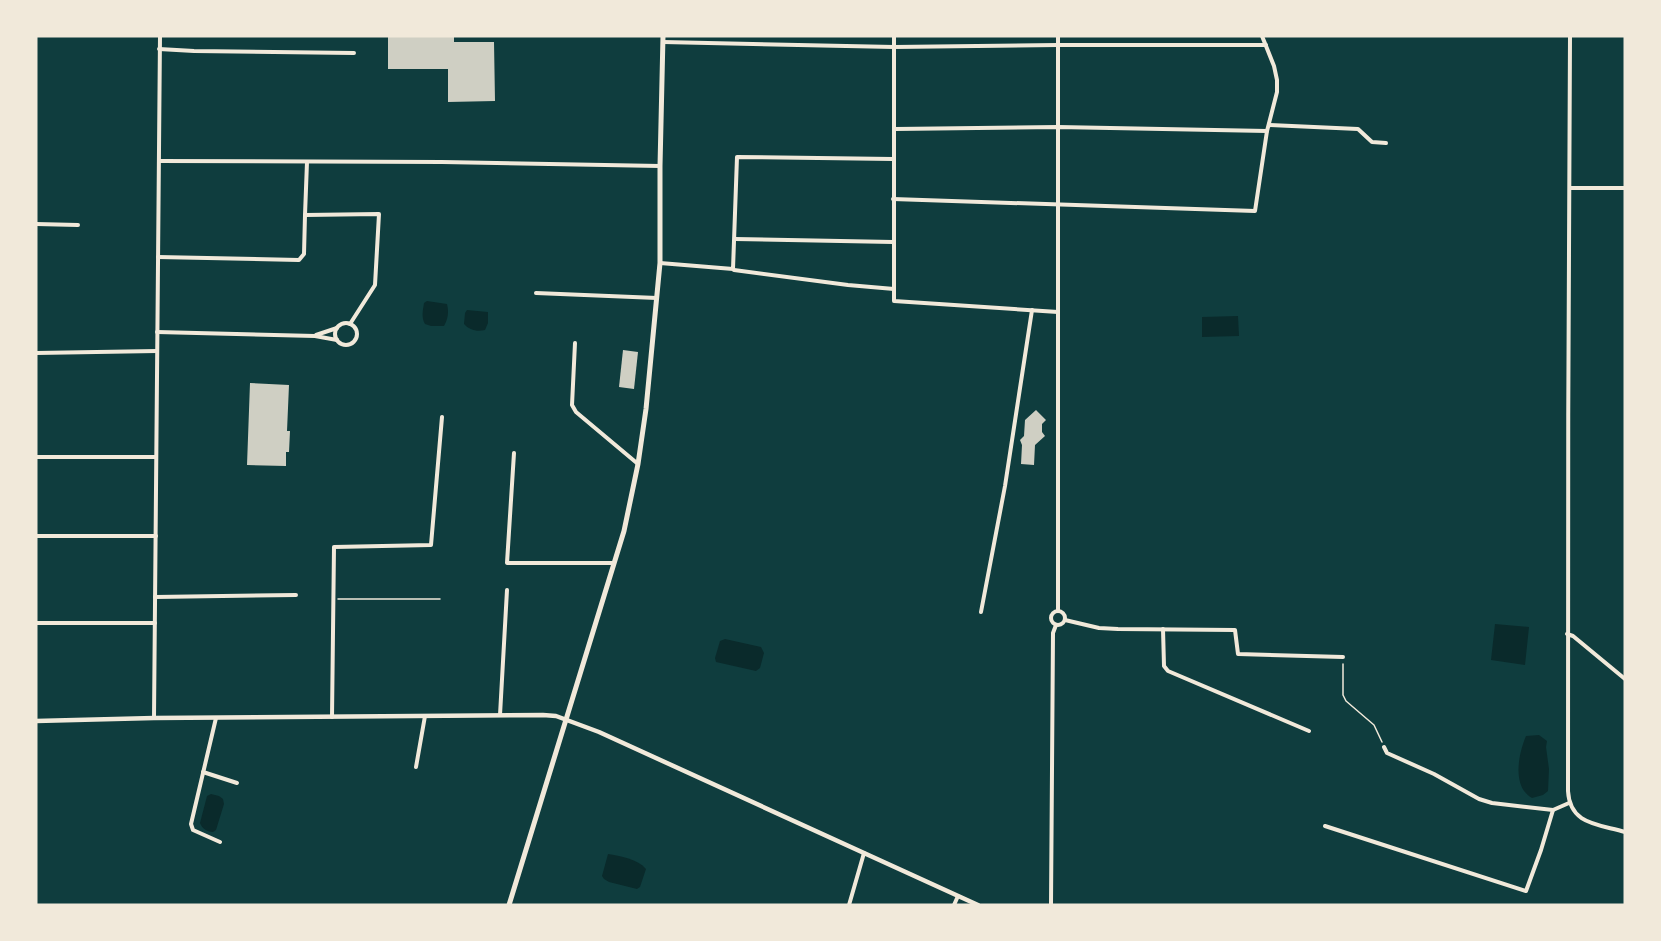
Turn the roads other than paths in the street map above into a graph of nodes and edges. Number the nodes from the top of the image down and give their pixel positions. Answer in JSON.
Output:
{"nodes":[{"id":1,"x":160,"y":36,"type":"edge"},
{"id":2,"x":894,"y":36,"type":"edge"},
{"id":3,"x":1058,"y":36,"type":"edge"},
{"id":4,"x":1262,"y":36,"type":"edge"},
{"id":5,"x":1570,"y":36,"type":"edge"},
{"id":6,"x":663,"y":39,"type":"edge"},
{"id":7,"x":1058,"y":45,"type":"junction"},
{"id":8,"x":1266,"y":45,"type":"junction"},
{"id":9,"x":894,"y":47,"type":"junction"},
{"id":10,"x":159,"y":49,"type":"junction"},
{"id":11,"x":354,"y":53,"type":"dead end"},
{"id":12,"x":1269,"y":125,"type":"junction"},
{"id":13,"x":1058,"y":127,"type":"junction"},
{"id":14,"x":895,"y":129,"type":"junction"},
{"id":15,"x":1267,"y":131,"type":"junction"},
{"id":16,"x":1386,"y":142,"type":"dead end"},
{"id":17,"x":893,"y":159,"type":"junction"},
{"id":18,"x":159,"y":161,"type":"junction"},
{"id":19,"x":307,"y":162,"type":"junction"},
{"id":20,"x":660,"y":166,"type":"junction"},
{"id":21,"x":1570,"y":188,"type":"junction"},
{"id":22,"x":1625,"y":188,"type":"edge"},
{"id":23,"x":894,"y":199,"type":"junction"},
{"id":24,"x":1058,"y":204,"type":"junction"},
{"id":25,"x":305,"y":215,"type":"junction"},
{"id":26,"x":36,"y":224,"type":"edge"},
{"id":27,"x":78,"y":225,"type":"dead end"},
{"id":28,"x":735,"y":239,"type":"junction"},
{"id":29,"x":893,"y":242,"type":"junction"},
{"id":30,"x":158,"y":257,"type":"junction"},
{"id":31,"x":660,"y":262,"type":"junction"},
{"id":32,"x":733,"y":269,"type":"junction"},
{"id":33,"x":894,"y":289,"type":"junction"},
{"id":34,"x":536,"y":293,"type":"dead end"},
{"id":35,"x":657,"y":298,"type":"junction"},
{"id":36,"x":1032,"y":310,"type":"junction"},
{"id":37,"x":1058,"y":312,"type":"junction"},
{"id":38,"x":350,"y":324,"type":"junction"},
{"id":39,"x":338,"y":328,"type":"junction"},
{"id":40,"x":157,"y":332,"type":"junction"},
{"id":41,"x":315,"y":336,"type":"junction"},
{"id":42,"x":338,"y":340,"type":"junction"},
{"id":43,"x":574,"y":343,"type":"dead end"},
{"id":44,"x":157,"y":351,"type":"junction"},
{"id":45,"x":36,"y":352,"type":"edge"},
{"id":46,"x":442,"y":417,"type":"dead end"},
{"id":47,"x":514,"y":453,"type":"dead end"},
{"id":48,"x":36,"y":457,"type":"edge"},
{"id":49,"x":156,"y":458,"type":"junction"},
{"id":50,"x":638,"y":464,"type":"junction"},
{"id":51,"x":36,"y":536,"type":"edge"},
{"id":52,"x":156,"y":536,"type":"junction"},
{"id":53,"x":614,"y":564,"type":"junction"},
{"id":54,"x":507,"y":590,"type":"dead end"},
{"id":55,"x":296,"y":595,"type":"dead end"},
{"id":56,"x":155,"y":597,"type":"junction"},
{"id":57,"x":1058,"y":611,"type":"junction"},
{"id":58,"x":981,"y":612,"type":"dead end"},
{"id":59,"x":1065,"y":620,"type":"junction"},
{"id":60,"x":36,"y":623,"type":"edge"},
{"id":61,"x":155,"y":623,"type":"junction"},
{"id":62,"x":1056,"y":625,"type":"junction"},
{"id":63,"x":1163,"y":629,"type":"junction"},
{"id":64,"x":1567,"y":634,"type":"junction"},
{"id":65,"x":1343,"y":657,"type":"road end"},
{"id":66,"x":1625,"y":679,"type":"edge"},
{"id":67,"x":500,"y":715,"type":"junction"},
{"id":68,"x":425,"y":716,"type":"junction"},
{"id":69,"x":332,"y":717,"type":"junction"},
{"id":70,"x":154,"y":718,"type":"junction"},
{"id":71,"x":216,"y":718,"type":"junction"},
{"id":72,"x":565,"y":719,"type":"junction"},
{"id":73,"x":36,"y":721,"type":"edge"},
{"id":74,"x":1309,"y":731,"type":"dead end"},
{"id":75,"x":1384,"y":747,"type":"road end"},
{"id":76,"x":416,"y":767,"type":"dead end"},
{"id":77,"x":203,"y":772,"type":"junction"},
{"id":78,"x":237,"y":783,"type":"dead end"},
{"id":79,"x":1569,"y":803,"type":"junction"},
{"id":80,"x":1553,"y":810,"type":"junction"},
{"id":81,"x":1325,"y":826,"type":"dead end"},
{"id":82,"x":1625,"y":832,"type":"edge"},
{"id":83,"x":220,"y":842,"type":"dead end"},
{"id":84,"x":864,"y":853,"type":"junction"},
{"id":85,"x":958,"y":896,"type":"junction"},
{"id":86,"x":509,"y":905,"type":"edge"},
{"id":87,"x":849,"y":905,"type":"edge"},
{"id":88,"x":954,"y":905,"type":"edge"},
{"id":89,"x":978,"y":905,"type":"edge"},
{"id":90,"x":1051,"y":905,"type":"edge"}],
"edges":[{"from":1,"to":10,"type":"street"},
{"from":2,"to":9,"type":"street"},
{"from":3,"to":7,"type":"street"},
{"from":4,"to":8,"type":"street"},
{"from":5,"to":21,"type":"street"},
{"from":6,"to":9,"type":"street"},
{"from":6,"to":20,"type":"main road"},
{"from":7,"to":8,"type":"street"},
{"from":7,"to":9,"type":"street"},
{"from":7,"to":13,"type":"street"},
{"from":8,"to":12,"type":"street"},
{"from":9,"to":14,"type":"street"},
{"from":10,"to":11,"type":"street"},
{"from":10,"to":18,"type":"street"},
{"from":12,"to":15,"type":"street"},
{"from":12,"to":16,"type":"street"},
{"from":13,"to":14,"type":"street"},
{"from":13,"to":15,"type":"street"},
{"from":13,"to":24,"type":"street"},
{"from":14,"to":17,"type":"street"},
{"from":15,"to":24,"type":"street"},
{"from":17,"to":23,"type":"street"},
{"from":17,"to":28,"type":"street"},
{"from":18,"to":19,"type":"street"},
{"from":18,"to":30,"type":"street"},
{"from":19,"to":20,"type":"street"},
{"from":19,"to":25,"type":"street"},
{"from":20,"to":31,"type":"main road"},
{"from":21,"to":22,"type":"street"},
{"from":21,"to":64,"type":"street"},
{"from":23,"to":24,"type":"street"},
{"from":23,"to":29,"type":"street"},
{"from":24,"to":37,"type":"street"},
{"from":25,"to":30,"type":"street"},
{"from":25,"to":38,"type":"street"},
{"from":26,"to":27,"type":"street"},
{"from":28,"to":29,"type":"street"},
{"from":28,"to":32,"type":"street"},
{"from":29,"to":33,"type":"street"},
{"from":30,"to":40,"type":"street"},
{"from":31,"to":32,"type":"street"},
{"from":31,"to":35,"type":"main road"},
{"from":32,"to":33,"type":"street"},
{"from":33,"to":36,"type":"street"},
{"from":34,"to":35,"type":"street"},
{"from":35,"to":50,"type":"main road"},
{"from":36,"to":37,"type":"street"},
{"from":36,"to":58,"type":"street"},
{"from":37,"to":57,"type":"street"},
{"from":38,"to":39,"type":"street"},
{"from":38,"to":42,"type":"street"},
{"from":39,"to":41,"type":"street"},
{"from":39,"to":42,"type":"street"},
{"from":40,"to":41,"type":"street"},
{"from":40,"to":44,"type":"street"},
{"from":41,"to":42,"type":"street"},
{"from":43,"to":50,"type":"street"},
{"from":44,"to":45,"type":"street"},
{"from":44,"to":49,"type":"street"},
{"from":46,"to":69,"type":"street"},
{"from":47,"to":53,"type":"street"},
{"from":48,"to":49,"type":"street"},
{"from":49,"to":52,"type":"street"},
{"from":50,"to":53,"type":"main road"},
{"from":51,"to":52,"type":"street"},
{"from":52,"to":56,"type":"street"},
{"from":53,"to":72,"type":"main road"},
{"from":54,"to":67,"type":"street"},
{"from":55,"to":56,"type":"street"},
{"from":56,"to":61,"type":"street"},
{"from":57,"to":59,"type":"street"},
{"from":57,"to":62,"type":"street"},
{"from":59,"to":62,"type":"street"},
{"from":59,"to":63,"type":"street"},
{"from":60,"to":61,"type":"street"},
{"from":61,"to":70,"type":"street"},
{"from":62,"to":90,"type":"street"},
{"from":63,"to":65,"type":"street"},
{"from":63,"to":74,"type":"street"},
{"from":64,"to":66,"type":"street"},
{"from":64,"to":79,"type":"street"},
{"from":67,"to":68,"type":"street"},
{"from":67,"to":72,"type":"street"},
{"from":68,"to":69,"type":"street"},
{"from":68,"to":76,"type":"street"},
{"from":69,"to":71,"type":"street"},
{"from":70,"to":71,"type":"street"},
{"from":70,"to":73,"type":"street"},
{"from":71,"to":77,"type":"street"},
{"from":72,"to":84,"type":"street"},
{"from":72,"to":86,"type":"main road"},
{"from":75,"to":80,"type":"street"},
{"from":77,"to":78,"type":"street"},
{"from":77,"to":83,"type":"street"},
{"from":79,"to":80,"type":"street"},
{"from":79,"to":82,"type":"street"},
{"from":80,"to":81,"type":"street"},
{"from":84,"to":85,"type":"street"},
{"from":84,"to":87,"type":"street"},
{"from":85,"to":88,"type":"street"},
{"from":85,"to":89,"type":"street"}]}
